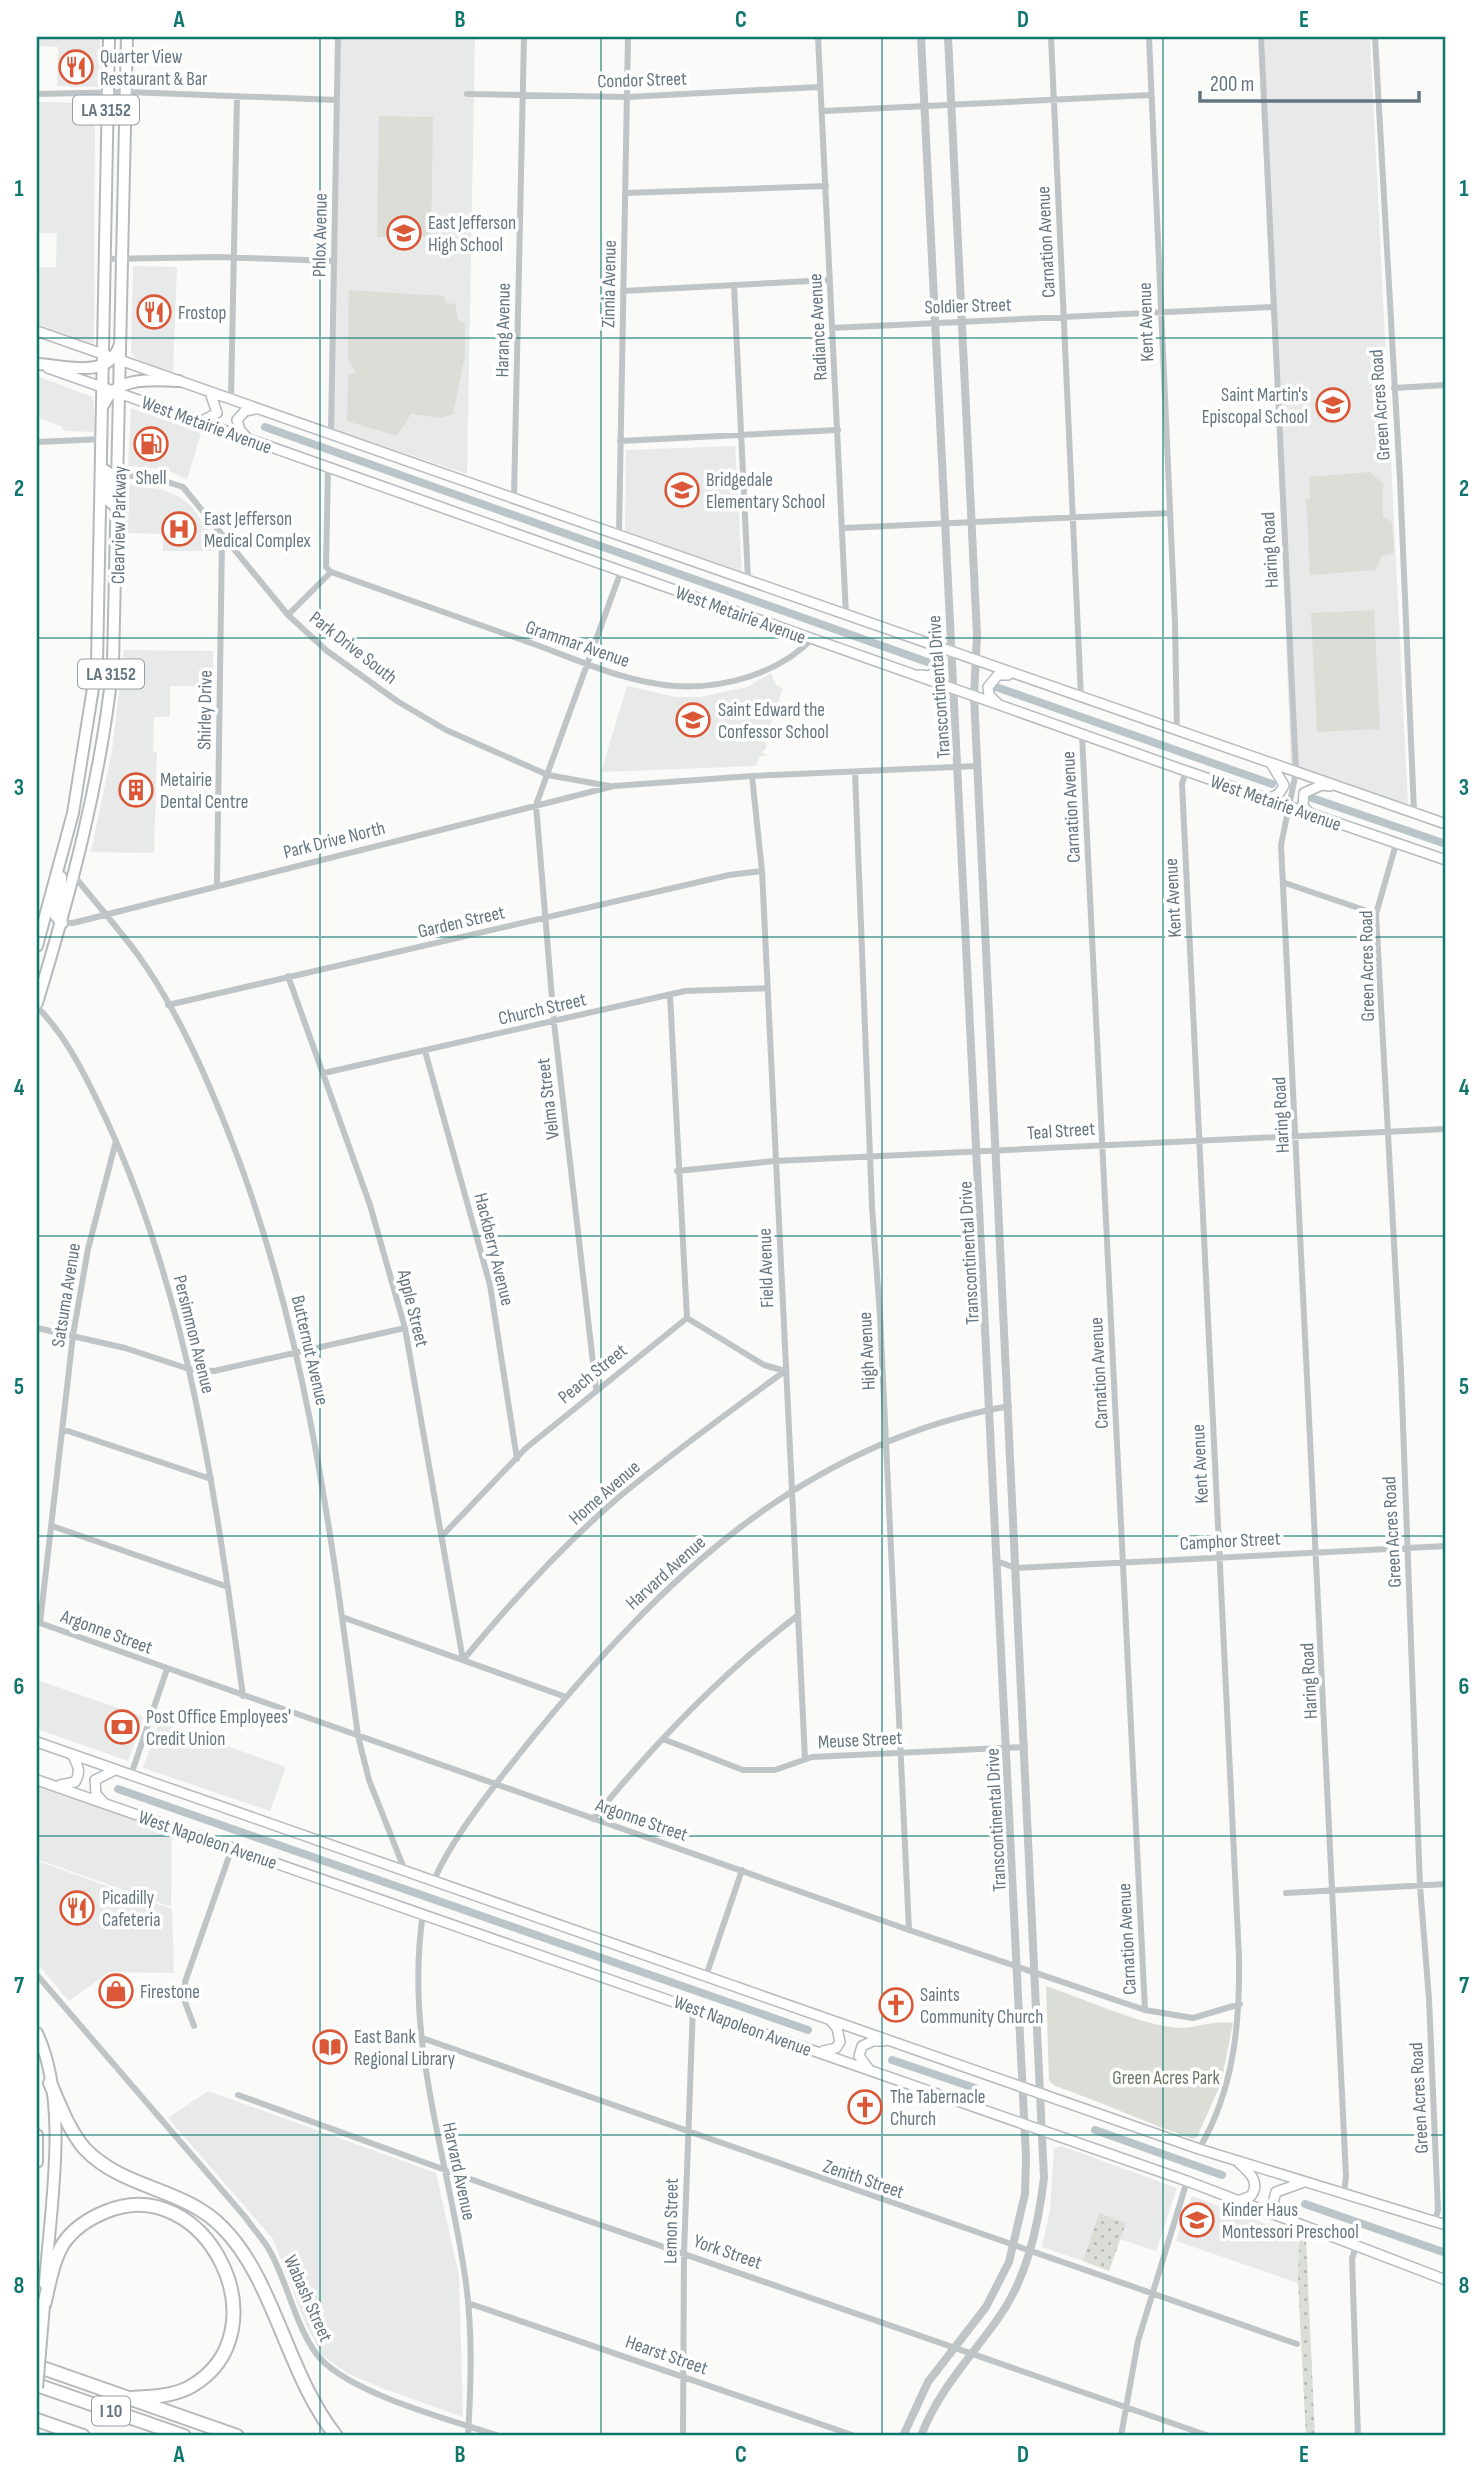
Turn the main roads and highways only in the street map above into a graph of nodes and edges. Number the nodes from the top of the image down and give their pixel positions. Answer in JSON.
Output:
{"nodes":[{"id":1,"x":109,"y":37,"type":"edge"},
{"id":2,"x":127,"y":37,"type":"edge"},
{"id":3,"x":105,"y":183,"type":"junction"},
{"id":4,"x":125,"y":183,"type":"junction"},
{"id":5,"x":37,"y":331,"type":"edge"},
{"id":6,"x":110,"y":359,"type":"junction"},
{"id":7,"x":37,"y":364,"type":"edge"},
{"id":8,"x":179,"y":381,"type":"junction"},
{"id":9,"x":113,"y":389,"type":"junction"},
{"id":10,"x":209,"y":392,"type":"junction"},
{"id":11,"x":256,"y":408,"type":"junction"},
{"id":12,"x":199,"y":422,"type":"junction"},
{"id":13,"x":249,"y":440,"type":"junction"},
{"id":14,"x":101,"y":468,"type":"junction"},
{"id":15,"x":118,"y":508,"type":"junction"},
{"id":16,"x":931,"y":646,"type":"junction"},
{"id":17,"x":912,"y":674,"type":"junction"},
{"id":18,"x":1013,"y":675,"type":"junction"},
{"id":19,"x":1003,"y":707,"type":"junction"},
{"id":20,"x":1265,"y":761,"type":"junction"},
{"id":21,"x":1339,"y":787,"type":"junction"},
{"id":22,"x":1260,"y":796,"type":"junction"},
{"id":23,"x":1311,"y":814,"type":"junction"},
{"id":24,"x":1446,"y":824,"type":"edge"},
{"id":25,"x":1446,"y":860,"type":"edge"},
{"id":26,"x":60,"y":867,"type":"junction"},
{"id":27,"x":62,"y":923,"type":"junction"},
{"id":28,"x":39,"y":931,"type":"edge"},
{"id":29,"x":37,"y":946,"type":"edge"},
{"id":30,"x":38,"y":1001,"type":"edge"},
{"id":31,"x":37,"y":1742,"type":"edge"},
{"id":32,"x":72,"y":1754,"type":"junction"},
{"id":33,"x":117,"y":1769,"type":"junction"},
{"id":34,"x":37,"y":1780,"type":"edge"},
{"id":35,"x":55,"y":1786,"type":"junction"},
{"id":36,"x":104,"y":1802,"type":"junction"},
{"id":37,"x":828,"y":2018,"type":"junction"},
{"id":38,"x":37,"y":2034,"type":"edge"},
{"id":39,"x":892,"y":2041,"type":"junction"},
{"id":40,"x":817,"y":2051,"type":"junction"},
{"id":41,"x":868,"y":2069,"type":"junction"},
{"id":42,"x":50,"y":2083,"type":"junction"},
{"id":43,"x":37,"y":2135,"type":"edge"},
{"id":44,"x":1238,"y":2161,"type":"junction"},
{"id":45,"x":37,"y":2162,"type":"edge"},
{"id":46,"x":1306,"y":2182,"type":"junction"},
{"id":47,"x":1238,"y":2201,"type":"junction"},
{"id":48,"x":1287,"y":2219,"type":"junction"},
{"id":49,"x":1446,"y":2225,"type":"edge"},
{"id":50,"x":1446,"y":2280,"type":"edge"},
{"id":51,"x":44,"y":2305,"type":"junction"},
{"id":52,"x":37,"y":2366,"type":"edge"},
{"id":53,"x":37,"y":2387,"type":"edge"},
{"id":54,"x":128,"y":2398,"type":"junction"},
{"id":55,"x":37,"y":2420,"type":"edge"},
{"id":56,"x":82,"y":2436,"type":"edge"},
{"id":57,"x":184,"y":2436,"type":"edge"},
{"id":58,"x":237,"y":2436,"type":"edge"},
{"id":59,"x":336,"y":2436,"type":"edge"}],
"edges":[{"from":1,"to":3,"type":"highway","name":"Clearview Parkway","number":"LA 3152"},
{"from":2,"to":4,"type":"highway","name":"Clearview Parkway","number":"LA 3152"},
{"from":3,"to":4,"type":"highway"},
{"from":3,"to":6,"type":"highway","name":"Clearview Parkway","number":"LA 3152"},
{"from":4,"to":6,"type":"highway","name":"Clearview Parkway","number":"LA 3152"},
{"from":5,"to":6,"type":"main road","name":"West Metairie Avenue"},
{"from":6,"to":7,"type":"highway"},
{"from":6,"to":8,"type":"main road","name":"West Metairie Avenue"},
{"from":6,"to":9,"type":"highway","name":"Clearview Parkway","number":"LA 3152"},
{"from":6,"to":9,"type":"highway","name":"Clearview Parkway","number":"LA 3152"},
{"from":7,"to":9,"type":"main road","name":"West Metairie Avenue"},
{"from":8,"to":9,"type":"highway"},
{"from":8,"to":10,"type":"main road","name":"West Metairie Avenue"},
{"from":9,"to":12,"type":"main road","name":"West Metairie Avenue"},
{"from":9,"to":14,"type":"highway","name":"Clearview Parkway","number":"LA 3152"},
{"from":9,"to":15,"type":"highway","name":"Clearview Parkway","number":"LA 3152"},
{"from":10,"to":11,"type":"main road","name":"West Metairie Avenue"},
{"from":10,"to":12,"type":"main road"},
{"from":11,"to":13,"type":"main road"},
{"from":11,"to":16,"type":"main road","name":"West Metairie Avenue"},
{"from":12,"to":13,"type":"main road","name":"West Metairie Avenue"},
{"from":13,"to":17,"type":"main road","name":"West Metairie Avenue"},
{"from":14,"to":15,"type":"highway"},
{"from":14,"to":26,"type":"highway","name":"Clearview Parkway","number":"LA 3152"},
{"from":15,"to":27,"type":"highway","name":"Clearview Parkway","number":"LA 3152"},
{"from":16,"to":17,"type":"main road"},
{"from":16,"to":18,"type":"main road","name":"West Metairie Avenue"},
{"from":17,"to":19,"type":"main road","name":"West Metairie Avenue"},
{"from":18,"to":19,"type":"main road"},
{"from":18,"to":20,"type":"main road","name":"West Metairie Avenue"},
{"from":19,"to":22,"type":"main road","name":"West Metairie Avenue"},
{"from":20,"to":21,"type":"main road","name":"West Metairie Avenue"},
{"from":20,"to":22,"type":"main road"},
{"from":21,"to":23,"type":"main road"},
{"from":21,"to":24,"type":"main road","name":"West Metairie Avenue"},
{"from":22,"to":23,"type":"main road","name":"West Metairie Avenue"},
{"from":23,"to":25,"type":"main road","name":"West Metairie Avenue"},
{"from":26,"to":27,"type":"highway"},
{"from":26,"to":28,"type":"highway","name":"Clearview Parkway","number":"LA 3152"},
{"from":27,"to":30,"type":"highway","name":"Clearview Parkway","number":"LA 3152"},
{"from":28,"to":29,"type":"highway","name":"Clearview Parkway","number":"LA 3152"},
{"from":28,"to":30,"type":"highway"},
{"from":31,"to":32,"type":"main road","name":"West Napoleon Avenue"},
{"from":32,"to":33,"type":"main road","name":"West Napoleon Avenue"},
{"from":32,"to":35,"type":"main road"},
{"from":33,"to":36,"type":"main road"},
{"from":33,"to":37,"type":"main road","name":"West Napoleon Avenue"},
{"from":34,"to":35,"type":"main road","name":"West Napoleon Avenue"},
{"from":35,"to":36,"type":"main road","name":"West Napoleon Avenue"},
{"from":36,"to":40,"type":"main road","name":"West Napoleon Avenue"},
{"from":37,"to":39,"type":"main road","name":"West Napoleon Avenue"},
{"from":37,"to":40,"type":"main road"},
{"from":38,"to":42,"type":"highway"},
{"from":39,"to":41,"type":"main road"},
{"from":39,"to":44,"type":"main road","name":"West Napoleon Avenue"},
{"from":40,"to":41,"type":"main road","name":"West Napoleon Avenue"},
{"from":41,"to":47,"type":"main road","name":"West Napoleon Avenue"},
{"from":42,"to":51,"type":"highway"},
{"from":42,"to":59,"type":"highway"},
{"from":43,"to":45,"type":"highway"},
{"from":44,"to":46,"type":"main road","name":"West Napoleon Avenue"},
{"from":44,"to":47,"type":"main road"},
{"from":46,"to":48,"type":"main road"},
{"from":46,"to":49,"type":"main road","name":"West Napoleon Avenue"},
{"from":47,"to":48,"type":"main road","name":"West Napoleon Avenue"},
{"from":48,"to":50,"type":"main road","name":"West Napoleon Avenue"},
{"from":51,"to":53,"type":"highway","bridge":true},
{"from":51,"to":54,"type":"highway"},
{"from":52,"to":54,"type":"highway"},
{"from":53,"to":57,"type":"highway","number":"I 10"},
{"from":54,"to":58,"type":"highway"},
{"from":55,"to":56,"type":"highway","number":"I 10"}]}
